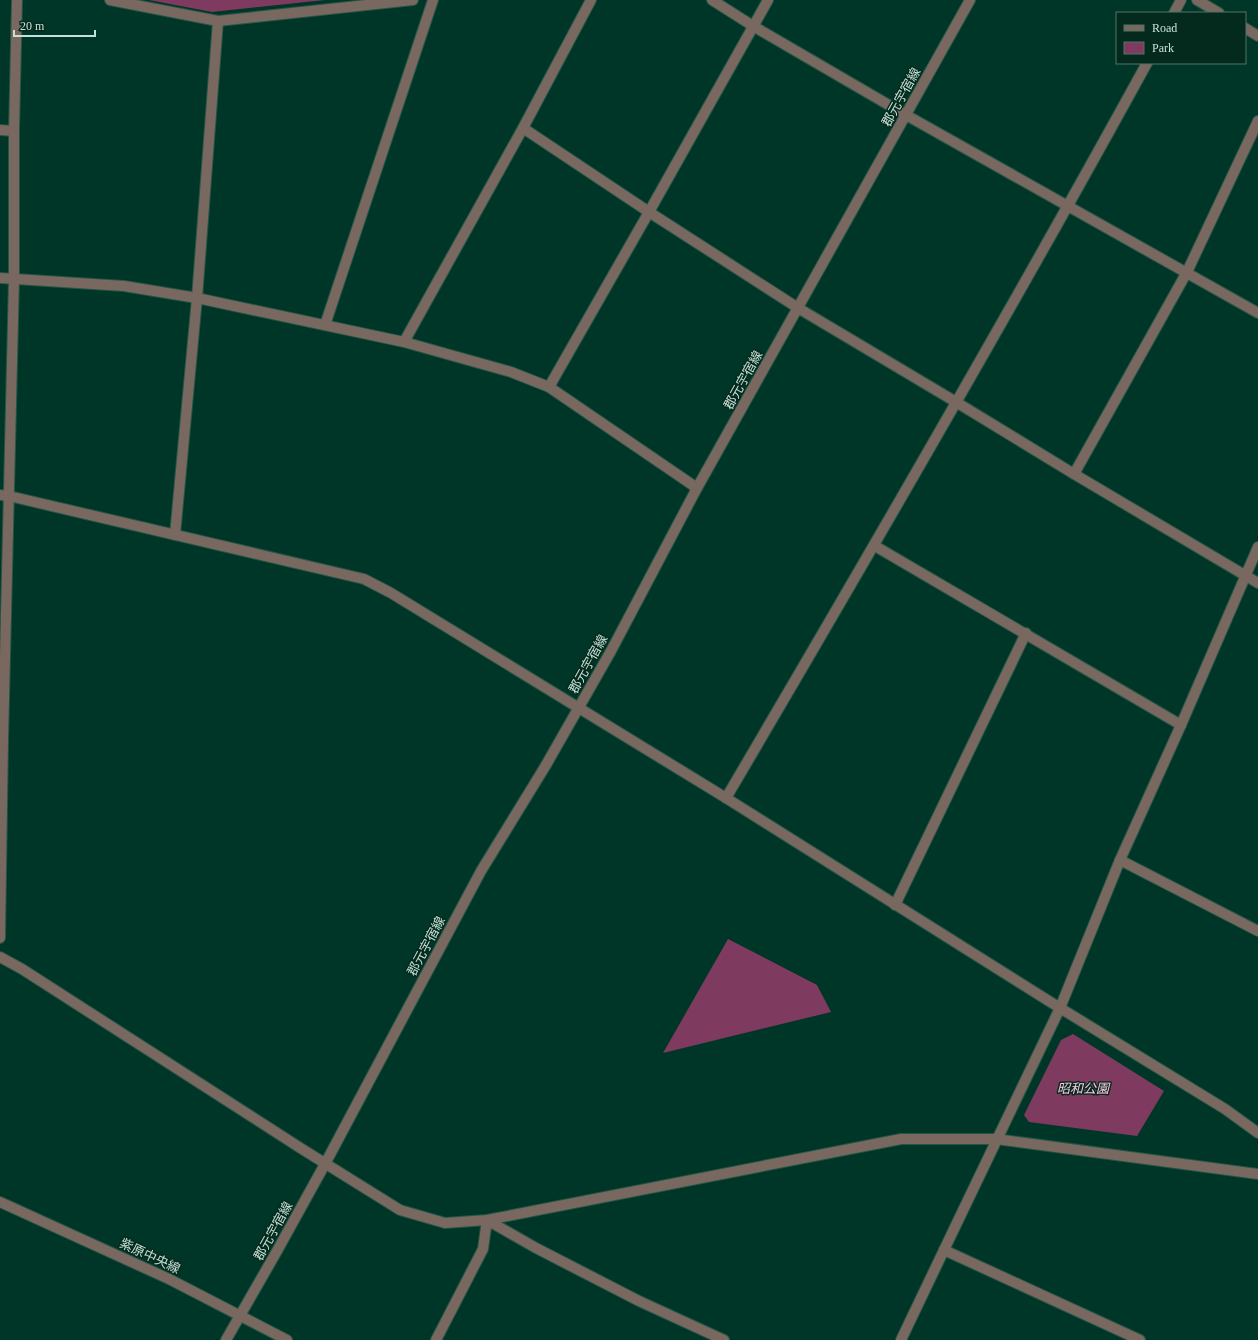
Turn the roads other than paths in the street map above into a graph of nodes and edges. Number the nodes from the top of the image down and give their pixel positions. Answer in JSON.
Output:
{"nodes":[{"id":1,"x":17,"y":0,"type":"edge"},
{"id":2,"x":110,"y":0,"type":"edge"},
{"id":3,"x":414,"y":0,"type":"edge"},
{"id":4,"x":433,"y":0,"type":"edge"},
{"id":5,"x":591,"y":0,"type":"edge"},
{"id":6,"x":712,"y":0,"type":"edge"},
{"id":7,"x":768,"y":0,"type":"edge"},
{"id":8,"x":970,"y":0,"type":"edge"},
{"id":9,"x":1181,"y":0,"type":"edge"},
{"id":10,"x":1197,"y":0,"type":"edge"},
{"id":11,"x":1175,"y":12,"type":"edge"},
{"id":12,"x":1217,"y":12,"type":"edge"},
{"id":13,"x":218,"y":21,"type":"junction"},
{"id":14,"x":753,"y":26,"type":"junction"},
{"id":15,"x":1246,"y":29,"type":"edge"},
{"id":16,"x":1258,"y":36,"type":"edge"},
{"id":17,"x":1146,"y":64,"type":"edge"},
{"id":18,"x":906,"y":115,"type":"junction"},
{"id":19,"x":1258,"y":121,"type":"edge"},
{"id":20,"x":523,"y":128,"type":"junction"},
{"id":21,"x":0,"y":130,"type":"edge"},
{"id":22,"x":14,"y":131,"type":"junction"},
{"id":23,"x":1069,"y":206,"type":"junction"},
{"id":24,"x":649,"y":212,"type":"junction"},
{"id":25,"x":1187,"y":272,"type":"junction"},
{"id":26,"x":0,"y":278,"type":"edge"},
{"id":27,"x":14,"y":278,"type":"junction"},
{"id":28,"x":198,"y":298,"type":"junction"},
{"id":29,"x":798,"y":308,"type":"junction"},
{"id":30,"x":1258,"y":312,"type":"edge"},
{"id":31,"x":325,"y":325,"type":"junction"},
{"id":32,"x":404,"y":342,"type":"junction"},
{"id":33,"x":549,"y":387,"type":"junction"},
{"id":34,"x":956,"y":402,"type":"junction"},
{"id":35,"x":1074,"y":474,"type":"junction"},
{"id":36,"x":697,"y":488,"type":"junction"},
{"id":37,"x":4,"y":495,"type":"edge"},
{"id":38,"x":175,"y":535,"type":"junction"},
{"id":39,"x":875,"y":546,"type":"junction"},
{"id":40,"x":1258,"y":547,"type":"edge"},
{"id":41,"x":1245,"y":575,"type":"junction"},
{"id":42,"x":1258,"y":583,"type":"edge"},
{"id":43,"x":1026,"y":633,"type":"junction"},
{"id":44,"x":578,"y":707,"type":"junction"},
{"id":45,"x":1181,"y":725,"type":"junction"},
{"id":46,"x":1,"y":741,"type":"edge"},
{"id":47,"x":726,"y":798,"type":"junction"},
{"id":48,"x":1120,"y":860,"type":"junction"},
{"id":49,"x":895,"y":905,"type":"junction"},
{"id":50,"x":1258,"y":932,"type":"edge"},
{"id":51,"x":0,"y":938,"type":"edge"},
{"id":52,"x":0,"y":958,"type":"edge"},
{"id":53,"x":1060,"y":1008,"type":"junction"},
{"id":54,"x":1258,"y":1133,"type":"edge"},
{"id":55,"x":996,"y":1139,"type":"junction"},
{"id":56,"x":325,"y":1164,"type":"junction"},
{"id":57,"x":1258,"y":1174,"type":"edge"},
{"id":58,"x":0,"y":1202,"type":"edge"},
{"id":59,"x":488,"y":1220,"type":"junction"},
{"id":60,"x":944,"y":1250,"type":"junction"},
{"id":61,"x":240,"y":1315,"type":"junction"},
{"id":62,"x":226,"y":1340,"type":"edge"},
{"id":63,"x":287,"y":1340,"type":"edge"},
{"id":64,"x":436,"y":1340,"type":"edge"},
{"id":65,"x":724,"y":1340,"type":"edge"},
{"id":66,"x":901,"y":1340,"type":"edge"},
{"id":67,"x":1140,"y":1340,"type":"edge"}],
"edges":[{"from":1,"to":22,"type":"street"},
{"from":2,"to":13,"type":"street"},
{"from":3,"to":13,"type":"street"},
{"from":4,"to":31,"type":"street"},
{"from":5,"to":20,"type":"street"},
{"from":6,"to":14,"type":"street"},
{"from":7,"to":14,"type":"street"},
{"from":8,"to":18,"type":"street","name":"郡元宇宿線"},
{"from":9,"to":11,"type":"street"},
{"from":10,"to":12,"type":"street"},
{"from":13,"to":28,"type":"street"},
{"from":14,"to":18,"type":"street"},
{"from":14,"to":24,"type":"street"},
{"from":15,"to":16,"type":"street"},
{"from":17,"to":23,"type":"street"},
{"from":18,"to":23,"type":"street"},
{"from":18,"to":29,"type":"street","name":"郡元宇宿線"},
{"from":19,"to":25,"type":"street"},
{"from":20,"to":24,"type":"street"},
{"from":20,"to":32,"type":"street"},
{"from":21,"to":22,"type":"street"},
{"from":22,"to":27,"type":"street"},
{"from":23,"to":25,"type":"street"},
{"from":23,"to":34,"type":"street"},
{"from":24,"to":29,"type":"street"},
{"from":24,"to":33,"type":"street"},
{"from":25,"to":30,"type":"street"},
{"from":25,"to":35,"type":"street"},
{"from":26,"to":27,"type":"street"},
{"from":27,"to":28,"type":"street"},
{"from":27,"to":37,"type":"street"},
{"from":28,"to":31,"type":"street"},
{"from":28,"to":38,"type":"street"},
{"from":29,"to":34,"type":"street"},
{"from":29,"to":36,"type":"street","name":"郡元宇宿線"},
{"from":31,"to":32,"type":"street"},
{"from":32,"to":33,"type":"street"},
{"from":33,"to":36,"type":"street"},
{"from":34,"to":35,"type":"street"},
{"from":34,"to":39,"type":"street"},
{"from":35,"to":41,"type":"street"},
{"from":36,"to":44,"type":"street","name":"郡元宇宿線"},
{"from":37,"to":38,"type":"street"},
{"from":37,"to":46,"type":"street"},
{"from":38,"to":44,"type":"street"},
{"from":39,"to":43,"type":"street"},
{"from":39,"to":47,"type":"street"},
{"from":40,"to":41,"type":"street"},
{"from":41,"to":42,"type":"street"},
{"from":41,"to":45,"type":"street"},
{"from":43,"to":45,"type":"street"},
{"from":43,"to":49,"type":"street"},
{"from":44,"to":47,"type":"street"},
{"from":44,"to":56,"type":"street","name":"郡元宇宿線"},
{"from":45,"to":48,"type":"street"},
{"from":46,"to":51,"type":"street"},
{"from":47,"to":49,"type":"street"},
{"from":48,"to":50,"type":"street"},
{"from":48,"to":53,"type":"street"},
{"from":49,"to":53,"type":"street"},
{"from":52,"to":56,"type":"street"},
{"from":53,"to":54,"type":"street"},
{"from":53,"to":55,"type":"street"},
{"from":55,"to":57,"type":"street"},
{"from":55,"to":59,"type":"street"},
{"from":55,"to":60,"type":"street"},
{"from":56,"to":59,"type":"street"},
{"from":56,"to":61,"type":"street","name":"郡元宇宿線"},
{"from":58,"to":61,"type":"street","name":"紫原中央線"},
{"from":59,"to":64,"type":"street"},
{"from":59,"to":65,"type":"street"},
{"from":60,"to":66,"type":"street"},
{"from":60,"to":67,"type":"street"},
{"from":61,"to":62,"type":"street","name":"郡元宇宿線"},
{"from":61,"to":63,"type":"street","name":"紫原中央線"}]}
